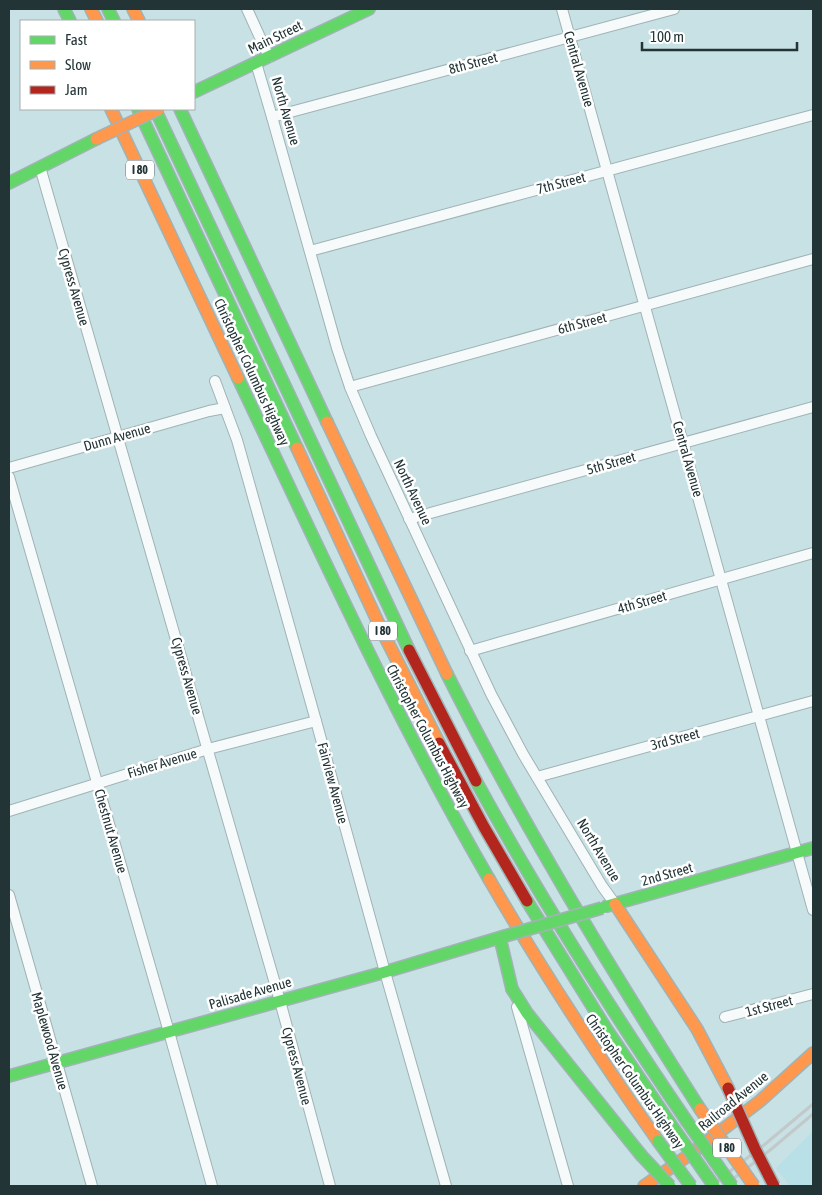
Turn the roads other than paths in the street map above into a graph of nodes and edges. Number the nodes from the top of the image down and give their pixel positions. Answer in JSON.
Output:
{"nodes":[{"id":1,"x":247,"y":9,"type":"edge"},
{"id":2,"x":369,"y":9,"type":"edge"},
{"id":3,"x":562,"y":9,"type":"edge"},
{"id":4,"x":674,"y":9,"type":"edge"},
{"id":5,"x":570,"y":37,"type":"junction"},
{"id":6,"x":269,"y":57,"type":"junction"},
{"id":7,"x":256,"y":63,"type":"junction"},
{"id":8,"x":198,"y":90,"type":"edge"},
{"id":9,"x":111,"y":110,"type":"edge"},
{"id":10,"x":138,"y":110,"type":"edge"},
{"id":11,"x":155,"y":110,"type":"edge"},
{"id":12,"x":157,"y":110,"type":"edge"},
{"id":13,"x":180,"y":110,"type":"edge"},
{"id":14,"x":813,"y":114,"type":"edge"},
{"id":15,"x":272,"y":117,"type":"junction"},
{"id":16,"x":40,"y":167,"type":"junction"},
{"id":17,"x":607,"y":170,"type":"junction"},
{"id":18,"x":9,"y":183,"type":"edge"},
{"id":19,"x":310,"y":251,"type":"junction"},
{"id":20,"x":813,"y":259,"type":"edge"},
{"id":21,"x":645,"y":306,"type":"junction"},
{"id":22,"x":215,"y":381,"type":"dead end"},
{"id":23,"x":350,"y":387,"type":"junction"},
{"id":24,"x":813,"y":407,"type":"edge"},
{"id":25,"x":225,"y":408,"type":"junction"},
{"id":26,"x":118,"y":436,"type":"junction"},
{"id":27,"x":683,"y":443,"type":"junction"},
{"id":28,"x":9,"y":468,"type":"edge"},
{"id":29,"x":9,"y":477,"type":"edge"},
{"id":30,"x":409,"y":520,"type":"junction"},
{"id":31,"x":813,"y":552,"type":"edge"},
{"id":32,"x":721,"y":579,"type":"junction"},
{"id":33,"x":470,"y":650,"type":"junction"},
{"id":34,"x":813,"y":701,"type":"edge"},
{"id":35,"x":759,"y":715,"type":"junction"},
{"id":36,"x":316,"y":722,"type":"junction"},
{"id":37,"x":208,"y":749,"type":"junction"},
{"id":38,"x":537,"y":777,"type":"junction"},
{"id":39,"x":97,"y":783,"type":"junction"},
{"id":40,"x":9,"y":811,"type":"edge"},
{"id":41,"x":813,"y":848,"type":"edge"},
{"id":42,"x":798,"y":852,"type":"junction"},
{"id":43,"x":9,"y":895,"type":"edge"},
{"id":44,"x":615,"y":904,"type":"junction"},
{"id":45,"x":813,"y":910,"type":"edge"},
{"id":46,"x":503,"y":937,"type":"junction"},
{"id":47,"x":385,"y":972,"type":"junction"},
{"id":48,"x":512,"y":989,"type":"junction"},
{"id":49,"x":813,"y":994,"type":"edge"},
{"id":50,"x":280,"y":1001,"type":"junction"},
{"id":51,"x":725,"y":1017,"type":"dead end"},
{"id":52,"x":169,"y":1032,"type":"junction"},
{"id":53,"x":813,"y":1053,"type":"edge"},
{"id":54,"x":57,"y":1063,"type":"junction"},
{"id":55,"x":9,"y":1076,"type":"edge"},
{"id":56,"x":92,"y":1186,"type":"edge"},
{"id":57,"x":212,"y":1186,"type":"edge"},
{"id":58,"x":330,"y":1186,"type":"edge"},
{"id":59,"x":446,"y":1186,"type":"edge"},
{"id":60,"x":568,"y":1186,"type":"edge"},
{"id":61,"x":644,"y":1186,"type":"edge"},
{"id":62,"x":670,"y":1186,"type":"edge"},
{"id":63,"x":691,"y":1186,"type":"edge"},
{"id":64,"x":714,"y":1186,"type":"edge"},
{"id":65,"x":732,"y":1186,"type":"edge"},
{"id":66,"x":754,"y":1186,"type":"edge"},
{"id":67,"x":774,"y":1186,"type":"edge"}],
"edges":[{"from":1,"to":6,"type":"street"},
{"from":2,"to":6,"type":"main road","name":"Main Street"},
{"from":3,"to":5,"type":"street","name":"Central Avenue"},
{"from":4,"to":5,"type":"street","name":"8th Street"},
{"from":5,"to":15,"type":"street","name":"8th Street"},
{"from":5,"to":17,"type":"street","name":"Central Avenue"},
{"from":6,"to":7,"type":"main road","name":"Main Street"},
{"from":7,"to":8,"type":"main road","name":"Main Street"},
{"from":7,"to":15,"type":"street","name":"North Avenue"},
{"from":9,"to":63,"type":"main road","name":"Christopher Columbus Highway","number":"I 80","bridge":true},
{"from":10,"to":64,"type":"main road","name":"Christopher Columbus Highway","number":"I 80","bridge":true},
{"from":11,"to":65,"type":"main road","name":"Christopher Columbus Highway","number":"I 80","bridge":true},
{"from":12,"to":16,"type":"main road","bridge":true},
{"from":13,"to":66,"type":"main road","number":"I 80","bridge":true},
{"from":14,"to":17,"type":"street","name":"7th Street"},
{"from":15,"to":19,"type":"street","name":"North Avenue"},
{"from":16,"to":18,"type":"main road"},
{"from":16,"to":26,"type":"street","name":"Cypress Avenue"},
{"from":17,"to":19,"type":"street","name":"7th Street"},
{"from":17,"to":21,"type":"street","name":"Central Avenue"},
{"from":19,"to":23,"type":"street","name":"North Avenue"},
{"from":20,"to":21,"type":"street","name":"6th Street"},
{"from":21,"to":23,"type":"street","name":"6th Street"},
{"from":21,"to":27,"type":"street","name":"Central Avenue"},
{"from":22,"to":25,"type":"street","name":"Fairview Avenue"},
{"from":23,"to":30,"type":"street","name":"North Avenue"},
{"from":24,"to":27,"type":"street","name":"5th Street"},
{"from":25,"to":26,"type":"street","name":"Dunn Avenue"},
{"from":25,"to":36,"type":"street","name":"Fairview Avenue"},
{"from":26,"to":28,"type":"street","name":"Dunn Avenue"},
{"from":26,"to":37,"type":"street","name":"Cypress Avenue"},
{"from":27,"to":30,"type":"street","name":"5th Street"},
{"from":27,"to":32,"type":"street","name":"Central Avenue"},
{"from":29,"to":39,"type":"street","name":"Chestnut Avenue"},
{"from":30,"to":33,"type":"street","name":"North Avenue"},
{"from":31,"to":32,"type":"street","name":"4th Street"},
{"from":32,"to":33,"type":"street","name":"4th Street"},
{"from":32,"to":35,"type":"street","name":"Central Avenue"},
{"from":33,"to":38,"type":"street","name":"North Avenue"},
{"from":34,"to":35,"type":"street","name":"3rd Street"},
{"from":35,"to":38,"type":"street","name":"3rd Street"},
{"from":35,"to":42,"type":"street","name":"Central Avenue"},
{"from":36,"to":37,"type":"street","name":"Fisher Avenue"},
{"from":36,"to":47,"type":"street","name":"Fairview Avenue"},
{"from":37,"to":39,"type":"street","name":"Fisher Avenue"},
{"from":37,"to":50,"type":"street","name":"Cypress Avenue"},
{"from":38,"to":44,"type":"street","name":"North Avenue"},
{"from":39,"to":40,"type":"street","name":"Fisher Avenue"},
{"from":39,"to":52,"type":"street","name":"Chestnut Avenue"},
{"from":41,"to":42,"type":"main road","name":"2nd Street"},
{"from":42,"to":44,"type":"main road","name":"2nd Street"},
{"from":42,"to":45,"type":"street","name":"Central Avenue"},
{"from":43,"to":54,"type":"street","name":"Maplewood Avenue"},
{"from":44,"to":46,"type":"main road","name":"2nd Street","bridge":true},
{"from":44,"to":67,"type":"main road","bridge":true},
{"from":46,"to":47,"type":"main road","name":"Palisade Avenue"},
{"from":46,"to":48,"type":"main road"},
{"from":47,"to":50,"type":"main road","name":"Palisade Avenue"},
{"from":47,"to":59,"type":"street","name":"Fairview Avenue"},
{"from":48,"to":60,"type":"street"},
{"from":48,"to":62,"type":"main road","bridge":true},
{"from":49,"to":51,"type":"street","name":"1st Street"},
{"from":50,"to":52,"type":"main road","name":"Palisade Avenue"},
{"from":50,"to":58,"type":"street","name":"Cypress Avenue"},
{"from":52,"to":54,"type":"main road","name":"Palisade Avenue"},
{"from":52,"to":57,"type":"street","name":"Chestnut Avenue"},
{"from":53,"to":61,"type":"main road","name":"Railroad Avenue"},
{"from":54,"to":55,"type":"main road","name":"Palisade Avenue"},
{"from":54,"to":56,"type":"street","name":"Maplewood Avenue"}]}
